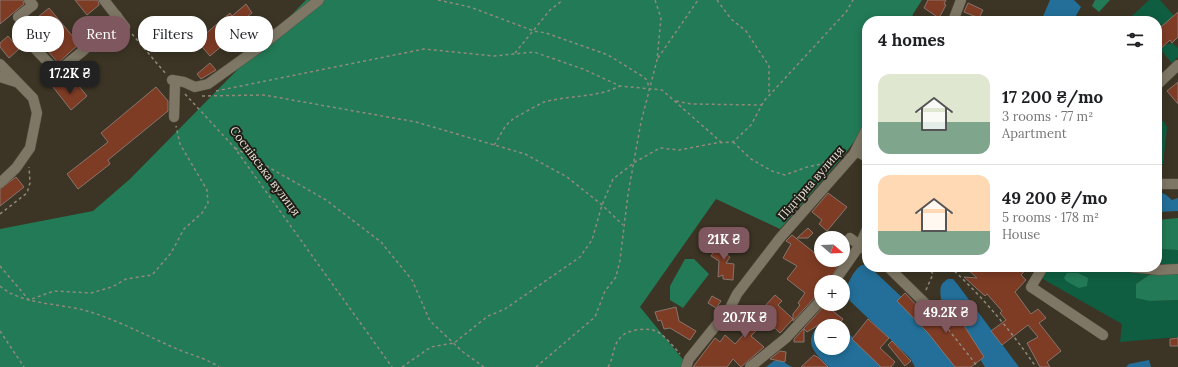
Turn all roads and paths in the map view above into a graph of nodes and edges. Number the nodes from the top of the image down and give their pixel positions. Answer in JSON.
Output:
{"nodes":[{"id":1,"x":28,"y":0,"type":"edge"},
{"id":2,"x":104,"y":0,"type":"edge"},
{"id":3,"x":319,"y":0,"type":"edge"},
{"id":4,"x":438,"y":0,"type":"edge"},
{"id":5,"x":563,"y":0,"type":"edge"},
{"id":6,"x":656,"y":0,"type":"edge"},
{"id":7,"x":698,"y":0,"type":"edge"},
{"id":8,"x":717,"y":0,"type":"edge"},
{"id":9,"x":853,"y":0,"type":"edge"},
{"id":10,"x":961,"y":0,"type":"edge"},
{"id":11,"x":19,"y":16,"type":"edge"},
{"id":12,"x":117,"y":16,"type":"edge"},
{"id":13,"x":955,"y":16,"type":"edge"},
{"id":14,"x":534,"y":31,"type":"junction"},
{"id":15,"x":130,"y":33,"type":"edge"},
{"id":16,"x":38,"y":52,"type":"edge"},
{"id":17,"x":82,"y":52,"type":"edge"},
{"id":18,"x":515,"y":53,"type":"junction"},
{"id":19,"x":657,"y":60,"type":"junction"},
{"id":20,"x":0,"y":64,"type":"edge"},
{"id":21,"x":1178,"y":65,"type":"edge"},
{"id":22,"x":0,"y":78,"type":"edge"},
{"id":23,"x":1162,"y":80,"type":"edge"},
{"id":24,"x":16,"y":82,"type":"junction"},
{"id":25,"x":174,"y":82,"type":"junction"},
{"id":26,"x":620,"y":86,"type":"junction"},
{"id":27,"x":649,"y":88,"type":"junction"},
{"id":28,"x":216,"y":91,"type":"dead end"},
{"id":29,"x":209,"y":92,"type":"dead end"},
{"id":30,"x":187,"y":96,"type":"junction"},
{"id":31,"x":194,"y":96,"type":"dead end"},
{"id":32,"x":769,"y":96,"type":"junction"},
{"id":33,"x":675,"y":100,"type":"junction"},
{"id":34,"x":762,"y":105,"type":"junction"},
{"id":35,"x":174,"y":117,"type":"joint"},
{"id":36,"x":721,"y":142,"type":"junction"},
{"id":37,"x":733,"y":142,"type":"junction"},
{"id":38,"x":494,"y":145,"type":"junction"},
{"id":39,"x":30,"y":148,"type":"junction"},
{"id":40,"x":234,"y":148,"type":"junction"},
{"id":41,"x":861,"y":153,"type":"edge"},
{"id":42,"x":635,"y":162,"type":"junction"},
{"id":43,"x":0,"y":183,"type":"edge"},
{"id":44,"x":1162,"y":184,"type":"edge"},
{"id":45,"x":1178,"y":184,"type":"edge"},
{"id":46,"x":602,"y":205,"type":"junction"},
{"id":47,"x":0,"y":214,"type":"edge"},
{"id":48,"x":623,"y":225,"type":"junction"},
{"id":49,"x":850,"y":238,"type":"dead end"},
{"id":50,"x":862,"y":247,"type":"edge"},
{"id":51,"x":862,"y":249,"type":"edge"},
{"id":52,"x":0,"y":266,"type":"edge"},
{"id":53,"x":1178,"y":269,"type":"edge"},
{"id":54,"x":1162,"y":270,"type":"edge"},
{"id":55,"x":893,"y":272,"type":"edge"},
{"id":56,"x":932,"y":272,"type":"edge"},
{"id":57,"x":955,"y":272,"type":"edge"},
{"id":58,"x":1040,"y":272,"type":"edge"},
{"id":59,"x":840,"y":275,"type":"edge"},
{"id":60,"x":0,"y":286,"type":"edge"},
{"id":61,"x":29,"y":300,"type":"junction"},
{"id":62,"x":927,"y":305,"type":"junction"},
{"id":63,"x":814,"y":308,"type":"edge"},
{"id":64,"x":0,"y":331,"type":"edge"},
{"id":65,"x":1103,"y":335,"type":"dead end"},
{"id":66,"x":454,"y":343,"type":"junction"},
{"id":67,"x":688,"y":363,"type":"edge"},
{"id":68,"x":24,"y":367,"type":"edge"},
{"id":69,"x":219,"y":367,"type":"edge"},
{"id":70,"x":392,"y":367,"type":"edge"},
{"id":71,"x":402,"y":367,"type":"edge"},
{"id":72,"x":484,"y":367,"type":"edge"},
{"id":73,"x":536,"y":367,"type":"edge"},
{"id":74,"x":608,"y":367,"type":"edge"},
{"id":75,"x":750,"y":367,"type":"edge"},
{"id":76,"x":978,"y":367,"type":"edge"},
{"id":77,"x":1036,"y":367,"type":"edge"}],
"edges":[{"from":1,"to":11,"type":"street"},
{"from":2,"to":12,"type":"street"},
{"from":3,"to":25,"type":"street"},
{"from":4,"to":14,"type":"path"},
{"from":5,"to":14,"type":"path"},
{"from":6,"to":19,"type":"path"},
{"from":7,"to":19,"type":"path"},
{"from":8,"to":32,"type":"path"},
{"from":9,"to":32,"type":"path"},
{"from":10,"to":13,"type":"street"},
{"from":14,"to":18,"type":"path"},
{"from":14,"to":27,"type":"path"},
{"from":15,"to":25,"type":"path","name":"Соснівська вулиця"},
{"from":16,"to":17,"type":"street"},
{"from":18,"to":26,"type":"path"},
{"from":18,"to":28,"type":"path"},
{"from":19,"to":27,"type":"path"},
{"from":20,"to":24,"type":"street"},
{"from":21,"to":23,"type":"street"},
{"from":22,"to":24,"type":"street"},
{"from":24,"to":39,"type":"street"},
{"from":25,"to":30,"type":"path","name":"Соснівська вулиця"},
{"from":25,"to":35,"type":"street"},
{"from":26,"to":27,"type":"path"},
{"from":26,"to":38,"type":"path"},
{"from":27,"to":33,"type":"path"},
{"from":27,"to":42,"type":"path"},
{"from":29,"to":38,"type":"path"},
{"from":30,"to":31,"type":"path"},
{"from":30,"to":40,"type":"path","name":"Соснівська вулиця"},
{"from":32,"to":34,"type":"path"},
{"from":33,"to":34,"type":"path"},
{"from":33,"to":36,"type":"path"},
{"from":34,"to":37,"type":"path"},
{"from":35,"to":61,"type":"path"},
{"from":36,"to":37,"type":"path"},
{"from":36,"to":42,"type":"path"},
{"from":37,"to":41,"type":"path"},
{"from":38,"to":46,"type":"path"},
{"from":39,"to":43,"type":"street"},
{"from":39,"to":47,"type":"path"},
{"from":40,"to":66,"type":"path"},
{"from":40,"to":70,"type":"path","name":"Соснівська вулиця"},
{"from":41,"to":67,"type":"street","name":"Підгірна вулиця"},
{"from":42,"to":46,"type":"path"},
{"from":42,"to":48,"type":"path"},
{"from":44,"to":45,"type":"street"},
{"from":46,"to":48,"type":"path"},
{"from":46,"to":66,"type":"path"},
{"from":48,"to":73,"type":"path"},
{"from":49,"to":50,"type":"street"},
{"from":51,"to":59,"type":"street"},
{"from":52,"to":61,"type":"path"},
{"from":53,"to":54,"type":"street"},
{"from":55,"to":62,"type":"street"},
{"from":56,"to":62,"type":"path"},
{"from":57,"to":77,"type":"path"},
{"from":58,"to":65,"type":"street"},
{"from":60,"to":61,"type":"path"},
{"from":61,"to":69,"type":"path"},
{"from":62,"to":76,"type":"path"},
{"from":63,"to":75,"type":"street"},
{"from":64,"to":68,"type":"path"},
{"from":66,"to":71,"type":"path"},
{"from":66,"to":72,"type":"path"},
{"from":67,"to":74,"type":"path"}]}
